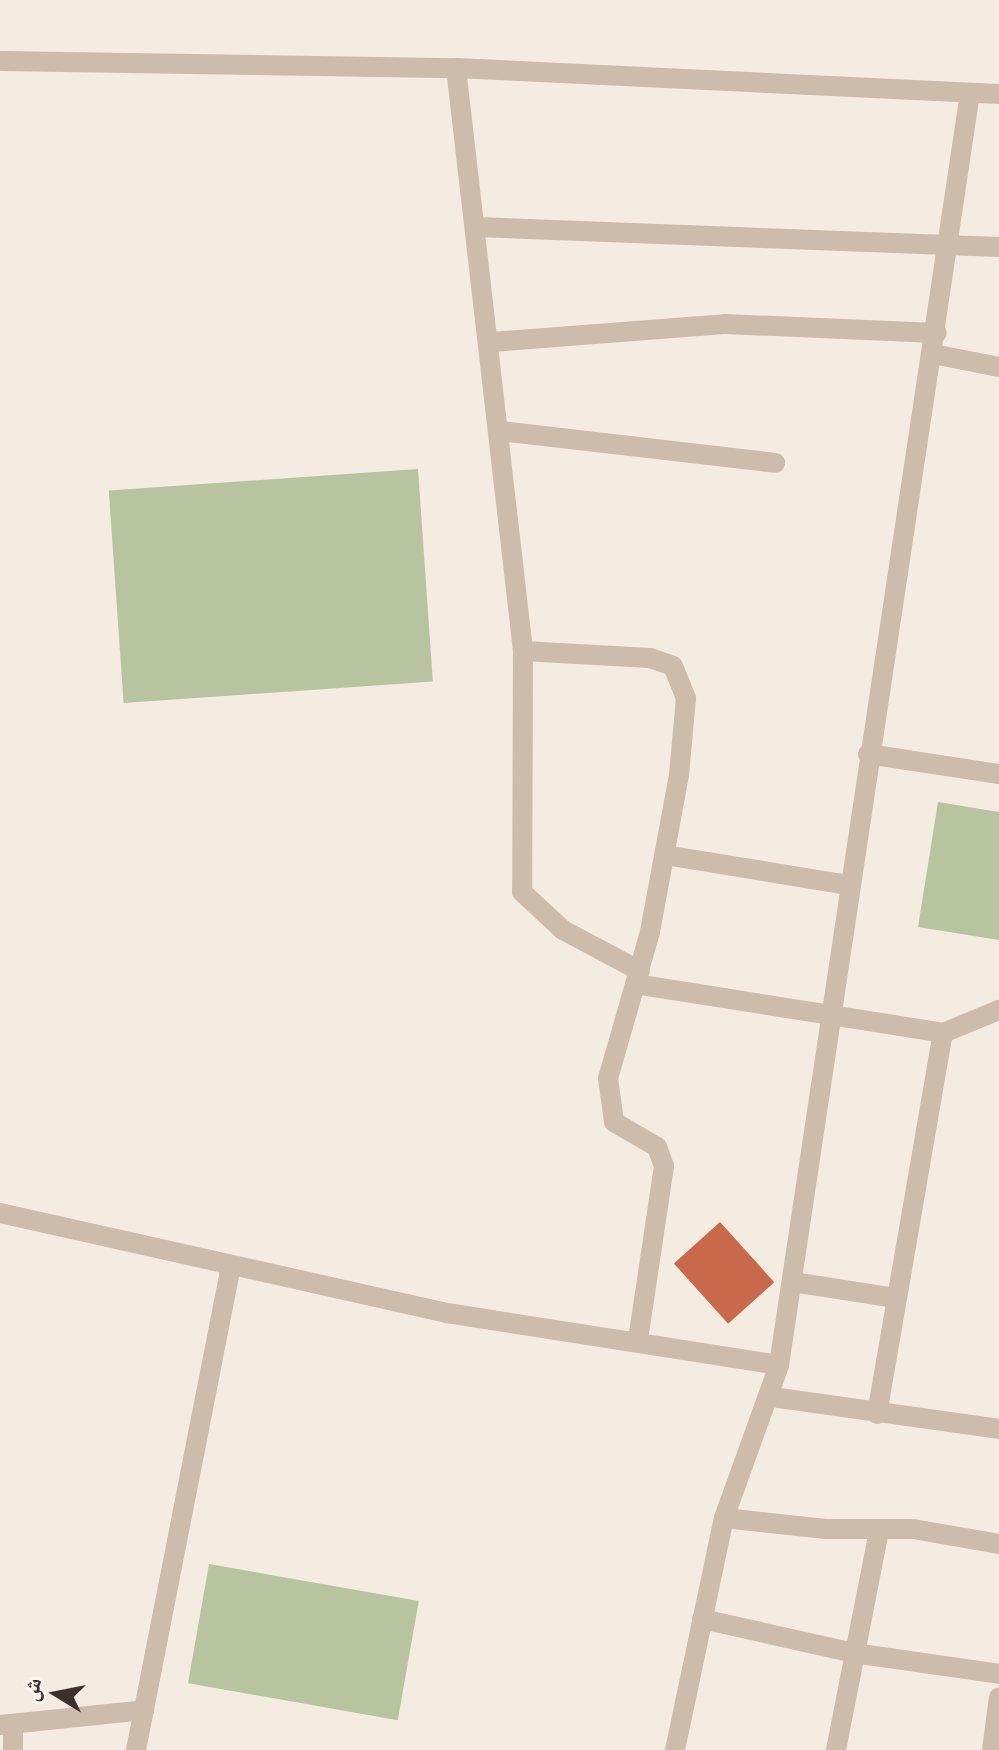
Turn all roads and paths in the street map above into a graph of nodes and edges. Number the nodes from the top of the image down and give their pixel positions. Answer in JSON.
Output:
{"nodes":[{"id":1,"x":0,"y":61,"type":"edge"},
{"id":2,"x":456,"y":68,"type":"junction"},
{"id":3,"x":970,"y":93,"type":"junction"},
{"id":4,"x":999,"y":94,"type":"edge"},
{"id":5,"x":477,"y":227,"type":"junction"},
{"id":6,"x":951,"y":243,"type":"junction"},
{"id":7,"x":999,"y":247,"type":"edge"},
{"id":8,"x":937,"y":333,"type":"junction"},
{"id":9,"x":492,"y":342,"type":"junction"},
{"id":10,"x":933,"y":354,"type":"junction"},
{"id":11,"x":999,"y":367,"type":"edge"},
{"id":12,"x":500,"y":431,"type":"junction"},
{"id":13,"x":775,"y":463,"type":"dead end"},
{"id":14,"x":523,"y":651,"type":"junction"},
{"id":15,"x":868,"y":754,"type":"junction"},
{"id":16,"x":999,"y":774,"type":"edge"},
{"id":17,"x":665,"y":855,"type":"junction"},
{"id":18,"x":849,"y":885,"type":"junction"},
{"id":19,"x":637,"y":978,"type":"junction"},
{"id":20,"x":999,"y":1010,"type":"edge"},
{"id":21,"x":830,"y":1017,"type":"junction"},
{"id":22,"x":943,"y":1033,"type":"junction"},
{"id":23,"x":0,"y":1213,"type":"edge"},
{"id":24,"x":231,"y":1268,"type":"junction"},
{"id":25,"x":793,"y":1282,"type":"junction"},
{"id":26,"x":895,"y":1298,"type":"junction"},
{"id":27,"x":638,"y":1340,"type":"junction"},
{"id":28,"x":779,"y":1365,"type":"junction"},
{"id":29,"x":772,"y":1397,"type":"junction"},
{"id":30,"x":877,"y":1414,"type":"junction"},
{"id":31,"x":999,"y":1429,"type":"edge"},
{"id":32,"x":724,"y":1518,"type":"junction"},
{"id":33,"x":879,"y":1531,"type":"junction"},
{"id":34,"x":999,"y":1544,"type":"edge"},
{"id":35,"x":702,"y":1619,"type":"junction"},
{"id":36,"x":854,"y":1653,"type":"junction"},
{"id":37,"x":999,"y":1674,"type":"edge"},
{"id":38,"x":999,"y":1697,"type":"edge"},
{"id":39,"x":144,"y":1710,"type":"junction"},
{"id":40,"x":7,"y":1724,"type":"edge"},
{"id":41,"x":13,"y":1750,"type":"edge"},
{"id":42,"x":136,"y":1750,"type":"edge"},
{"id":43,"x":675,"y":1750,"type":"edge"},
{"id":44,"x":836,"y":1750,"type":"edge"},
{"id":45,"x":992,"y":1750,"type":"edge"}],
"edges":[{"from":1,"to":2,"type":"street"},
{"from":2,"to":3,"type":"street"},
{"from":2,"to":5,"type":"street"},
{"from":3,"to":4,"type":"street"},
{"from":3,"to":6,"type":"street"},
{"from":5,"to":6,"type":"street"},
{"from":5,"to":9,"type":"street"},
{"from":6,"to":7,"type":"street"},
{"from":6,"to":8,"type":"street"},
{"from":8,"to":9,"type":"street"},
{"from":8,"to":10,"type":"street"},
{"from":9,"to":12,"type":"street"},
{"from":10,"to":11,"type":"street"},
{"from":10,"to":15,"type":"street"},
{"from":12,"to":13,"type":"street"},
{"from":12,"to":14,"type":"street"},
{"from":14,"to":17,"type":"street"},
{"from":14,"to":19,"type":"street"},
{"from":15,"to":16,"type":"street"},
{"from":15,"to":18,"type":"street"},
{"from":17,"to":18,"type":"street"},
{"from":17,"to":19,"type":"street"},
{"from":18,"to":21,"type":"street"},
{"from":19,"to":21,"type":"street"},
{"from":19,"to":27,"type":"street"},
{"from":20,"to":22,"type":"street"},
{"from":21,"to":22,"type":"street"},
{"from":21,"to":25,"type":"street"},
{"from":22,"to":26,"type":"street"},
{"from":23,"to":24,"type":"street"},
{"from":24,"to":27,"type":"street"},
{"from":24,"to":39,"type":"street"},
{"from":25,"to":26,"type":"street"},
{"from":25,"to":28,"type":"street"},
{"from":26,"to":30,"type":"street"},
{"from":27,"to":28,"type":"street"},
{"from":28,"to":29,"type":"street"},
{"from":29,"to":30,"type":"street"},
{"from":29,"to":32,"type":"street"},
{"from":30,"to":31,"type":"street"},
{"from":32,"to":33,"type":"street"},
{"from":32,"to":35,"type":"street"},
{"from":33,"to":34,"type":"street"},
{"from":33,"to":36,"type":"street"},
{"from":35,"to":36,"type":"street"},
{"from":35,"to":43,"type":"street"},
{"from":36,"to":37,"type":"street"},
{"from":36,"to":44,"type":"street"},
{"from":38,"to":45,"type":"street"},
{"from":39,"to":40,"type":"street"},
{"from":39,"to":42,"type":"street"},
{"from":40,"to":41,"type":"street"}]}
